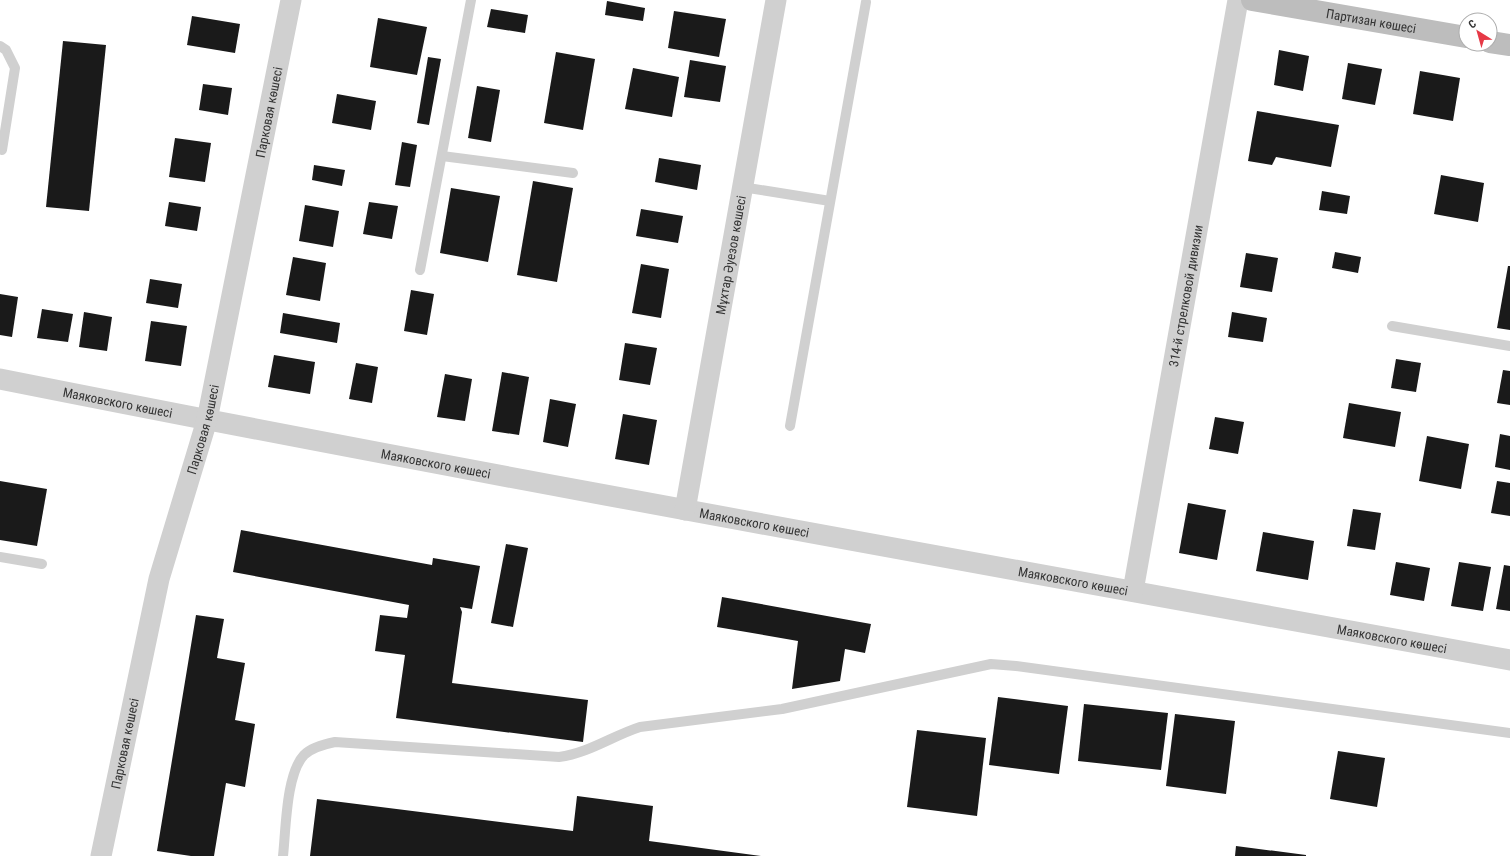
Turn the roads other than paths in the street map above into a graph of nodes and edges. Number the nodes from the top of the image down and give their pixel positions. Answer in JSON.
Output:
{"nodes":[{"id":1,"x":291,"y":0,"type":"edge"},
{"id":2,"x":471,"y":0,"type":"edge"},
{"id":3,"x":776,"y":0,"type":"edge"},
{"id":4,"x":1238,"y":0,"type":"edge"},
{"id":5,"x":1252,"y":0,"type":"edge"},
{"id":6,"x":866,"y":2,"type":"dead end"},
{"id":7,"x":1458,"y":36,"type":"edge"},
{"id":8,"x":1498,"y":43,"type":"edge"},
{"id":9,"x":1510,"y":45,"type":"edge"},
{"id":10,"x":0,"y":46,"type":"edge"},
{"id":11,"x":2,"y":150,"type":"dead end"},
{"id":12,"x":442,"y":156,"type":"junction"},
{"id":13,"x":573,"y":173,"type":"dead end"},
{"id":14,"x":742,"y":186,"type":"junction"},
{"id":15,"x":830,"y":201,"type":"junction"},
{"id":16,"x":420,"y":270,"type":"dead end"},
{"id":17,"x":1392,"y":326,"type":"dead end"},
{"id":18,"x":1510,"y":346,"type":"edge"},
{"id":19,"x":0,"y":379,"type":"edge"},
{"id":20,"x":207,"y":420,"type":"junction"},
{"id":21,"x":790,"y":426,"type":"dead end"},
{"id":22,"x":685,"y":510,"type":"junction"},
{"id":23,"x":0,"y":557,"type":"edge"},
{"id":24,"x":42,"y":564,"type":"dead end"},
{"id":25,"x":1133,"y":591,"type":"junction"},
{"id":26,"x":1510,"y":660,"type":"edge"},
{"id":27,"x":1510,"y":733,"type":"edge"},
{"id":28,"x":101,"y":856,"type":"edge"},
{"id":29,"x":283,"y":856,"type":"edge"}],
"edges":[{"from":1,"to":20,"type":"street","name":"Парковая көшесі"},
{"from":2,"to":12,"type":"lane"},
{"from":3,"to":14,"type":"street","name":"Мұхтар Әуезов көшесі"},
{"from":4,"to":25,"type":"street","name":"314-й стрелковой дивизии"},
{"from":5,"to":7,"type":"main road","name":"Партизан көшесі"},
{"from":6,"to":15,"type":"lane"},
{"from":8,"to":9,"type":"main road"},
{"from":10,"to":11,"type":"lane"},
{"from":12,"to":13,"type":"lane"},
{"from":12,"to":16,"type":"lane"},
{"from":14,"to":15,"type":"lane"},
{"from":14,"to":22,"type":"street","name":"Мұхтар Әуезов көшесі"},
{"from":15,"to":21,"type":"lane"},
{"from":17,"to":18,"type":"lane"},
{"from":19,"to":20,"type":"street","name":"Маяковского көшесі"},
{"from":20,"to":22,"type":"street","name":"Маяковского көшесі"},
{"from":20,"to":28,"type":"street","name":"Парковая көшесі"},
{"from":22,"to":25,"type":"street","name":"Маяковского көшесі"},
{"from":23,"to":24,"type":"lane"},
{"from":25,"to":26,"type":"street","name":"Маяковского көшесі"},
{"from":27,"to":29,"type":"lane"}]}
